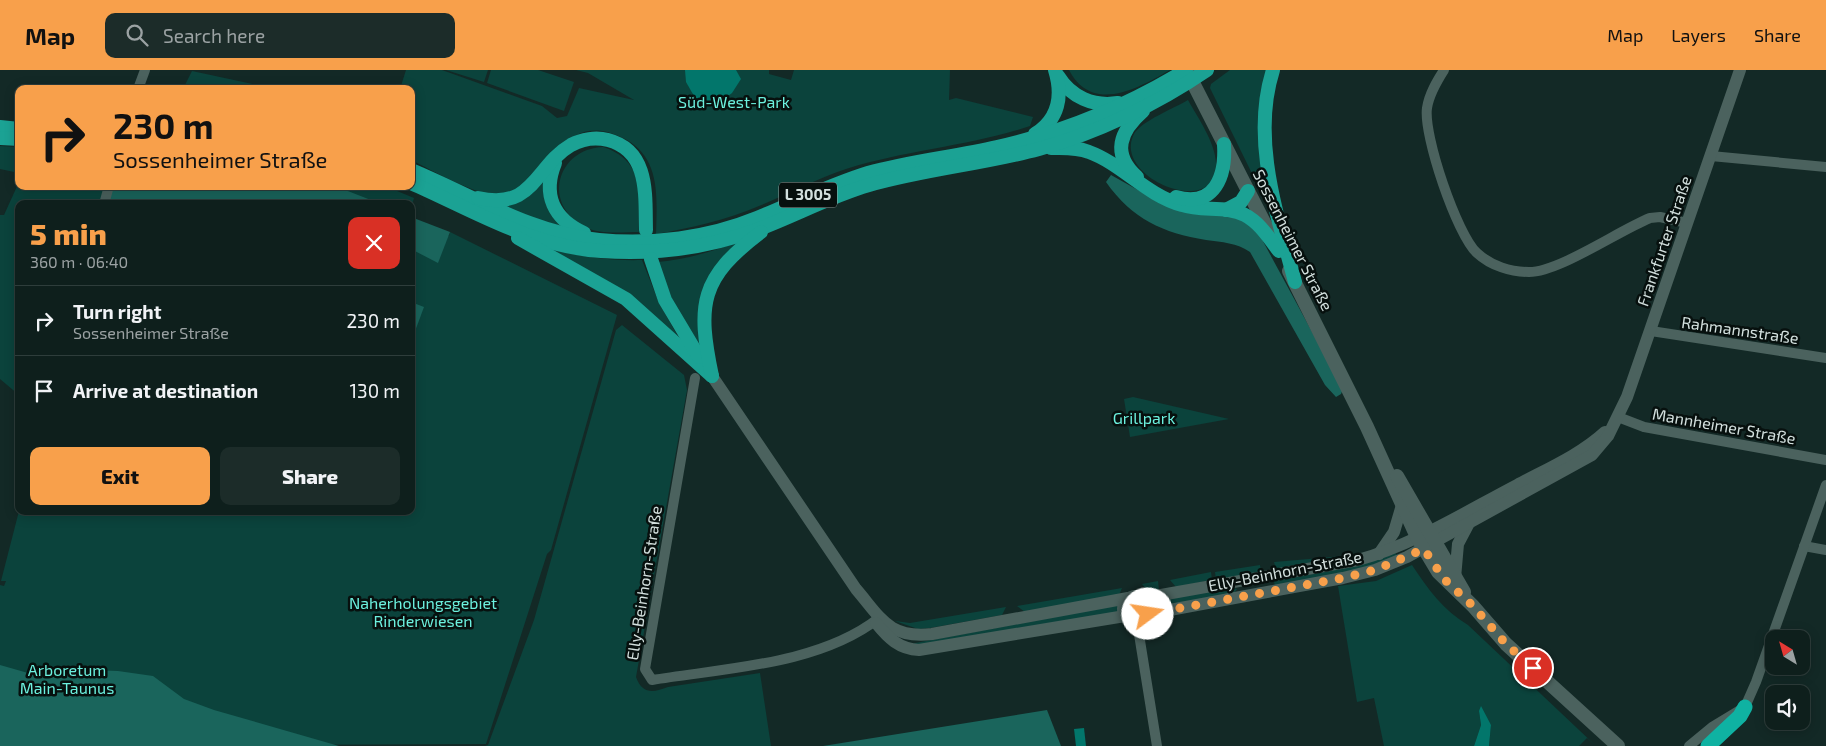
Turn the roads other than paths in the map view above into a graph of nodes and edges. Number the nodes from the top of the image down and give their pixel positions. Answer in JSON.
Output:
{"nodes":[{"id":1,"x":145,"y":70,"type":"edge"},
{"id":2,"x":1186,"y":70,"type":"edge"},
{"id":3,"x":1207,"y":70,"type":"edge"},
{"id":4,"x":1273,"y":70,"type":"edge"},
{"id":5,"x":1444,"y":70,"type":"edge"},
{"id":6,"x":1740,"y":70,"type":"edge"},
{"id":7,"x":1056,"y":72,"type":"edge"},
{"id":8,"x":139,"y":85,"type":"edge"},
{"id":9,"x":1131,"y":101,"type":"junction"},
{"id":10,"x":1152,"y":102,"type":"junction"},
{"id":11,"x":0,"y":127,"type":"edge"},
{"id":12,"x":15,"y":129,"type":"edge"},
{"id":13,"x":0,"y":138,"type":"edge"},
{"id":14,"x":15,"y":139,"type":"edge"},
{"id":15,"x":1018,"y":142,"type":"junction"},
{"id":16,"x":1224,"y":144,"type":"junction"},
{"id":17,"x":1041,"y":148,"type":"junction"},
{"id":18,"x":1711,"y":156,"type":"junction"},
{"id":19,"x":557,"y":158,"type":"junction"},
{"id":20,"x":1826,"y":167,"type":"edge"},
{"id":21,"x":415,"y":172,"type":"edge"},
{"id":22,"x":415,"y":185,"type":"edge"},
{"id":23,"x":1248,"y":191,"type":"junction"},
{"id":24,"x":462,"y":194,"type":"junction"},
{"id":25,"x":1226,"y":210,"type":"junction"},
{"id":26,"x":486,"y":218,"type":"junction"},
{"id":27,"x":774,"y":223,"type":"junction"},
{"id":28,"x":1686,"y":224,"type":"junction"},
{"id":29,"x":646,"y":230,"type":"dead end"},
{"id":30,"x":598,"y":240,"type":"junction"},
{"id":31,"x":1279,"y":251,"type":"junction"},
{"id":32,"x":650,"y":260,"type":"dead end"},
{"id":33,"x":1294,"y":282,"type":"junction"},
{"id":34,"x":1651,"y":331,"type":"junction"},
{"id":35,"x":1826,"y":358,"type":"edge"},
{"id":36,"x":712,"y":376,"type":"junction"},
{"id":37,"x":695,"y":378,"type":"dead end"},
{"id":38,"x":1616,"y":419,"type":"junction"},
{"id":39,"x":1367,"y":426,"type":"junction"},
{"id":40,"x":1826,"y":460,"type":"edge"},
{"id":41,"x":1826,"y":485,"type":"edge"},
{"id":42,"x":1402,"y":505,"type":"junction"},
{"id":43,"x":1472,"y":521,"type":"junction"},
{"id":44,"x":1426,"y":540,"type":"junction"},
{"id":45,"x":1804,"y":546,"type":"junction"},
{"id":46,"x":1826,"y":550,"type":"edge"},
{"id":47,"x":1379,"y":554,"type":"junction"},
{"id":48,"x":1266,"y":576,"type":"junction"},
{"id":49,"x":1455,"y":578,"type":"junction"},
{"id":50,"x":1250,"y":595,"type":"junction"},
{"id":51,"x":1128,"y":598,"type":"junction"},
{"id":52,"x":1144,"y":598,"type":"junction"},
{"id":53,"x":1473,"y":606,"type":"junction"},
{"id":54,"x":1148,"y":614,"type":"junction"},
{"id":55,"x":1125,"y":616,"type":"junction"},
{"id":56,"x":877,"y":619,"type":"junction"},
{"id":57,"x":1137,"y":622,"type":"junction"},
{"id":58,"x":1745,"y":707,"type":"junction"},
{"id":59,"x":1157,"y":746,"type":"edge"},
{"id":60,"x":1618,"y":746,"type":"edge"},
{"id":61,"x":1689,"y":746,"type":"edge"},
{"id":62,"x":1708,"y":746,"type":"edge"}],
"edges":[{"from":1,"to":8,"type":"street"},
{"from":2,"to":9,"type":"highway","number":"L 3005"},
{"from":2,"to":16,"type":"main road","name":"Sossenheimer Straße"},
{"from":3,"to":10,"type":"highway","number":"L 3005"},
{"from":4,"to":33,"type":"highway"},
{"from":5,"to":28,"type":"street"},
{"from":6,"to":18,"type":"street","name":"Frankfurter Straße"},
{"from":7,"to":9,"type":"highway"},
{"from":7,"to":15,"type":"highway"},
{"from":9,"to":15,"type":"highway","number":"L 3005"},
{"from":10,"to":16,"type":"highway"},
{"from":10,"to":17,"type":"highway","number":"L 3005"},
{"from":11,"to":12,"type":"highway"},
{"from":13,"to":14,"type":"highway"},
{"from":15,"to":30,"type":"highway","number":"L 3005"},
{"from":16,"to":23,"type":"main road","name":"Sossenheimer Straße"},
{"from":17,"to":25,"type":"highway"},
{"from":17,"to":27,"type":"highway","number":"L 3005"},
{"from":18,"to":20,"type":"street"},
{"from":18,"to":28,"type":"street","name":"Frankfurter Straße"},
{"from":19,"to":24,"type":"highway"},
{"from":19,"to":29,"type":"highway"},
{"from":19,"to":30,"type":"highway"},
{"from":21,"to":24,"type":"highway","number":"L 3005"},
{"from":22,"to":26,"type":"highway","number":"L 3005"},
{"from":23,"to":25,"type":"highway"},
{"from":23,"to":31,"type":"main road","name":"Sossenheimer Straße"},
{"from":24,"to":30,"type":"highway","number":"L 3005"},
{"from":25,"to":31,"type":"highway"},
{"from":26,"to":27,"type":"highway","number":"L 3005"},
{"from":26,"to":36,"type":"highway"},
{"from":27,"to":36,"type":"highway"},
{"from":28,"to":34,"type":"street","name":"Frankfurter Straße"},
{"from":31,"to":33,"type":"main road","name":"Sossenheimer Straße"},
{"from":32,"to":36,"type":"highway"},
{"from":33,"to":39,"type":"main road","name":"Sossenheimer Straße"},
{"from":34,"to":35,"type":"street","name":"Rahmannstraße"},
{"from":34,"to":38,"type":"street","name":"Frankfurter Straße"},
{"from":36,"to":56,"type":"street","name":"Elly-Beinhorn-Straße"},
{"from":37,"to":56,"type":"street","name":"Elly-Beinhorn-Straße"},
{"from":38,"to":40,"type":"street","name":"Mannheimer Straße"},
{"from":38,"to":43,"type":"street","name":"Frankfurter Straße"},
{"from":38,"to":44,"type":"street","name":"Frankfurter Straße"},
{"from":39,"to":42,"type":"main road","name":"Sossenheimer Straße"},
{"from":39,"to":44,"type":"main road","name":"Sossenheimer Straße"},
{"from":41,"to":45,"type":"street"},
{"from":42,"to":44,"type":"main road","name":"Sossenheimer Straße"},
{"from":42,"to":47,"type":"street"},
{"from":43,"to":44,"type":"street","name":"Frankfurter Straße"},
{"from":43,"to":49,"type":"street"},
{"from":44,"to":47,"type":"street","name":"Elly-Beinhorn-Straße"},
{"from":44,"to":49,"type":"main road","name":"Sossenheimer Straße"},
{"from":44,"to":50,"type":"street","name":"Elly-Beinhorn-Straße"},
{"from":44,"to":53,"type":"main road","name":"Sossenheimer Straße"},
{"from":45,"to":46,"type":"street"},
{"from":45,"to":58,"type":"street"},
{"from":47,"to":48,"type":"street","name":"Elly-Beinhorn-Straße"},
{"from":48,"to":50,"type":"street"},
{"from":48,"to":52,"type":"street","name":"Elly-Beinhorn-Straße"},
{"from":49,"to":53,"type":"main road","name":"Sossenheimer Straße"},
{"from":50,"to":54,"type":"street","name":"Elly-Beinhorn-Straße"},
{"from":51,"to":52,"type":"street","name":"Elly-Beinhorn-Straße"},
{"from":51,"to":55,"type":"street"},
{"from":51,"to":56,"type":"street","name":"Elly-Beinhorn-Straße"},
{"from":52,"to":54,"type":"street"},
{"from":53,"to":60,"type":"main road","name":"Sossenheimer Straße"},
{"from":54,"to":57,"type":"street","name":"Elly-Beinhorn-Straße"},
{"from":55,"to":56,"type":"street","name":"Elly-Beinhorn-Straße"},
{"from":55,"to":57,"type":"street"},
{"from":57,"to":59,"type":"street"},
{"from":58,"to":61,"type":"street"},
{"from":58,"to":62,"type":"highway"}]}
